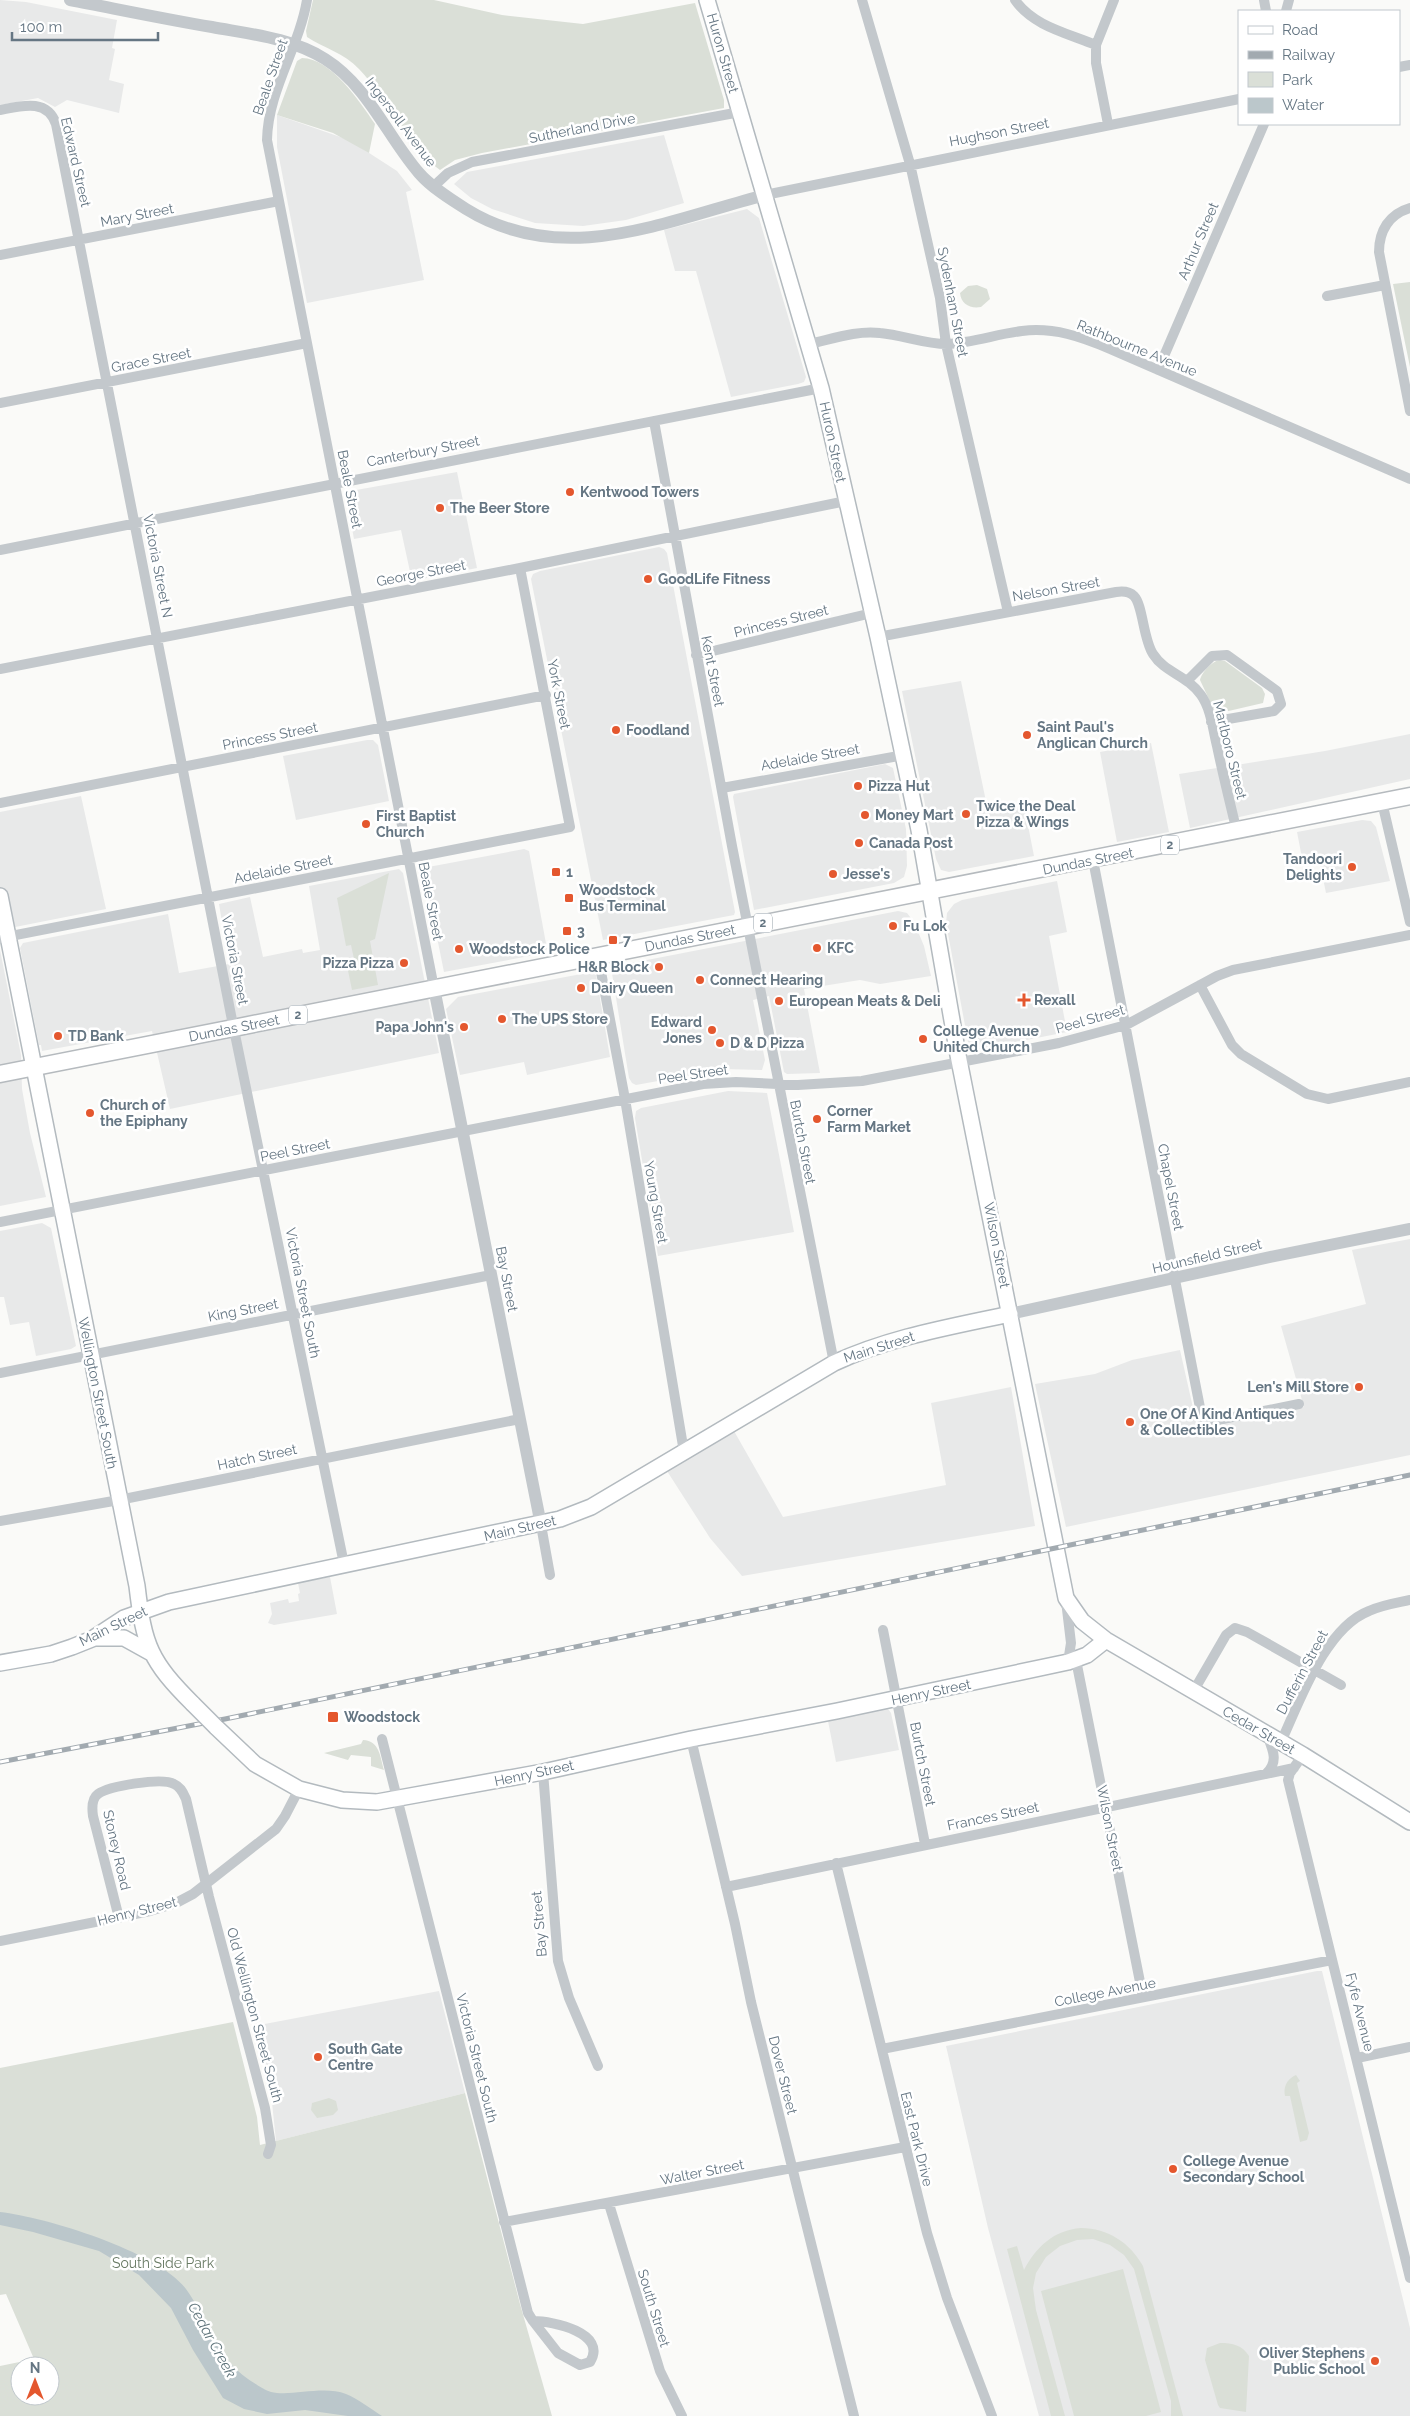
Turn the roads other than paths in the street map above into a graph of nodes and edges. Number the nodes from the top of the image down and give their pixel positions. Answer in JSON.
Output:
{"nodes":[{"id":1,"x":70,"y":0,"type":"edge"},
{"id":2,"x":308,"y":0,"type":"edge"},
{"id":3,"x":707,"y":0,"type":"edge"},
{"id":4,"x":862,"y":0,"type":"edge"},
{"id":5,"x":1014,"y":0,"type":"edge"},
{"id":6,"x":1114,"y":0,"type":"edge"},
{"id":7,"x":1096,"y":45,"type":"junction"},
{"id":8,"x":295,"y":46,"type":"junction"},
{"id":9,"x":1238,"y":99,"type":"edge"},
{"id":10,"x":0,"y":110,"type":"edge"},
{"id":11,"x":740,"y":112,"type":"junction"},
{"id":12,"x":1108,"y":124,"type":"junction"},
{"id":13,"x":1264,"y":125,"type":"edge"},
{"id":14,"x":910,"y":164,"type":"junction"},
{"id":15,"x":434,"y":186,"type":"junction"},
{"id":16,"x":764,"y":195,"type":"junction"},
{"id":17,"x":279,"y":201,"type":"junction"},
{"id":18,"x":1410,"y":208,"type":"edge"},
{"id":19,"x":80,"y":240,"type":"junction"},
{"id":20,"x":0,"y":255,"type":"edge"},
{"id":21,"x":1385,"y":285,"type":"junction"},
{"id":22,"x":1327,"y":296,"type":"dead end"},
{"id":23,"x":307,"y":342,"type":"junction"},
{"id":24,"x":809,"y":344,"type":"junction"},
{"id":25,"x":946,"y":344,"type":"junction"},
{"id":26,"x":1158,"y":370,"type":"junction"},
{"id":27,"x":106,"y":383,"type":"junction"},
{"id":28,"x":821,"y":388,"type":"junction"},
{"id":29,"x":0,"y":403,"type":"edge"},
{"id":30,"x":1410,"y":411,"type":"edge"},
{"id":31,"x":654,"y":421,"type":"junction"},
{"id":32,"x":1410,"y":479,"type":"edge"},
{"id":33,"x":334,"y":482,"type":"junction"},
{"id":34,"x":846,"y":501,"type":"junction"},
{"id":35,"x":135,"y":522,"type":"junction"},
{"id":36,"x":674,"y":536,"type":"junction"},
{"id":37,"x":0,"y":550,"type":"edge"},
{"id":38,"x":520,"y":568,"type":"junction"},
{"id":39,"x":357,"y":599,"type":"junction"},
{"id":40,"x":1008,"y":612,"type":"junction"},
{"id":41,"x":872,"y":613,"type":"junction"},
{"id":42,"x":878,"y":637,"type":"junction"},
{"id":43,"x":158,"y":638,"type":"junction"},
{"id":44,"x":696,"y":655,"type":"junction"},
{"id":45,"x":0,"y":669,"type":"edge"},
{"id":46,"x":1188,"y":680,"type":"junction"},
{"id":47,"x":546,"y":695,"type":"junction"},
{"id":48,"x":1211,"y":722,"type":"junction"},
{"id":49,"x":383,"y":727,"type":"junction"},
{"id":50,"x":904,"y":755,"type":"junction"},
{"id":51,"x":182,"y":767,"type":"junction"},
{"id":52,"x":722,"y":788,"type":"junction"},
{"id":53,"x":1410,"y":796,"type":"edge"},
{"id":54,"x":1382,"y":802,"type":"junction"},
{"id":55,"x":0,"y":803,"type":"edge"},
{"id":56,"x":570,"y":827,"type":"joint"},
{"id":57,"x":1237,"y":832,"type":"junction"},
{"id":58,"x":409,"y":859,"type":"junction"},
{"id":59,"x":1093,"y":860,"type":"junction"},
{"id":60,"x":930,"y":892,"type":"junction"},
{"id":61,"x":0,"y":896,"type":"edge"},
{"id":62,"x":208,"y":898,"type":"junction"},
{"id":63,"x":1410,"y":922,"type":"edge"},
{"id":64,"x":748,"y":926,"type":"junction"},
{"id":65,"x":1410,"y":935,"type":"edge"},
{"id":66,"x":4,"y":937,"type":"edge"},
{"id":67,"x":598,"y":956,"type":"junction"},
{"id":68,"x":1200,"y":985,"type":"junction"},
{"id":69,"x":434,"y":988,"type":"junction"},
{"id":70,"x":1126,"y":1025,"type":"junction"},
{"id":71,"x":234,"y":1028,"type":"junction"},
{"id":72,"x":960,"y":1062,"type":"junction"},
{"id":73,"x":35,"y":1067,"type":"junction"},
{"id":74,"x":0,"y":1074,"type":"edge"},
{"id":75,"x":1410,"y":1082,"type":"edge"},
{"id":76,"x":778,"y":1084,"type":"junction"},
{"id":77,"x":625,"y":1099,"type":"junction"},
{"id":78,"x":463,"y":1131,"type":"junction"},
{"id":79,"x":264,"y":1170,"type":"junction"},
{"id":80,"x":62,"y":1209,"type":"junction"},
{"id":81,"x":0,"y":1222,"type":"edge"},
{"id":82,"x":1410,"y":1230,"type":"edge"},
{"id":83,"x":491,"y":1275,"type":"junction"},
{"id":84,"x":1175,"y":1278,"type":"junction"},
{"id":85,"x":293,"y":1313,"type":"junction"},
{"id":86,"x":1010,"y":1314,"type":"junction"},
{"id":87,"x":90,"y":1355,"type":"junction"},
{"id":88,"x":834,"y":1363,"type":"junction"},
{"id":89,"x":0,"y":1373,"type":"edge"},
{"id":90,"x":1299,"y":1404,"type":"dead end"},
{"id":91,"x":520,"y":1419,"type":"junction"},
{"id":92,"x":684,"y":1452,"type":"junction"},
{"id":93,"x":321,"y":1459,"type":"junction"},
{"id":94,"x":119,"y":1500,"type":"junction"},
{"id":95,"x":0,"y":1521,"type":"edge"},
{"id":96,"x":541,"y":1525,"type":"junction"},
{"id":97,"x":344,"y":1564,"type":"junction"},
{"id":98,"x":550,"y":1576,"type":"dead end"},
{"id":99,"x":1066,"y":1598,"type":"junction"},
{"id":100,"x":1410,"y":1600,"type":"edge"},
{"id":101,"x":140,"y":1611,"type":"junction"},
{"id":102,"x":883,"y":1630,"type":"dead end"},
{"id":103,"x":92,"y":1639,"type":"junction"},
{"id":104,"x":1106,"y":1640,"type":"junction"},
{"id":105,"x":151,"y":1653,"type":"junction"},
{"id":106,"x":1072,"y":1661,"type":"junction"},
{"id":107,"x":0,"y":1663,"type":"edge"},
{"id":108,"x":1315,"y":1671,"type":"junction"},
{"id":109,"x":1341,"y":1685,"type":"dead end"},
{"id":110,"x":1193,"y":1692,"type":"junction"},
{"id":111,"x":897,"y":1699,"type":"junction"},
{"id":112,"x":1274,"y":1738,"type":"junction"},
{"id":113,"x":691,"y":1739,"type":"junction"},
{"id":114,"x":382,"y":1740,"type":"dead end"},
{"id":115,"x":1303,"y":1755,"type":"junction"},
{"id":116,"x":1294,"y":1768,"type":"junction"},
{"id":117,"x":543,"y":1772,"type":"junction"},
{"id":118,"x":1266,"y":1774,"type":"junction"},
{"id":119,"x":298,"y":1790,"type":"junction"},
{"id":120,"x":398,"y":1800,"type":"junction"},
{"id":121,"x":1106,"y":1807,"type":"junction"},
{"id":122,"x":1410,"y":1822,"type":"edge"},
{"id":123,"x":925,"y":1844,"type":"junction"},
{"id":124,"x":836,"y":1863,"type":"junction"},
{"id":125,"x":206,"y":1883,"type":"junction"},
{"id":126,"x":726,"y":1887,"type":"junction"},
{"id":127,"x":119,"y":1918,"type":"junction"},
{"id":128,"x":0,"y":1941,"type":"edge"},
{"id":129,"x":1332,"y":1960,"type":"junction"},
{"id":130,"x":1144,"y":1997,"type":"junction"},
{"id":131,"x":1410,"y":2047,"type":"edge"},
{"id":132,"x":882,"y":2049,"type":"junction"},
{"id":133,"x":1357,"y":2058,"type":"junction"},
{"id":134,"x":598,"y":2066,"type":"dead end"},
{"id":135,"x":905,"y":2147,"type":"junction"},
{"id":136,"x":268,"y":2154,"type":"dead end"},
{"id":137,"x":791,"y":2169,"type":"junction"},
{"id":138,"x":609,"y":2204,"type":"junction"},
{"id":139,"x":504,"y":2222,"type":"junction"},
{"id":140,"x":1410,"y":2278,"type":"edge"},
{"id":141,"x":534,"y":2321,"type":"junction"},
{"id":142,"x":682,"y":2416,"type":"edge"},
{"id":143,"x":854,"y":2416,"type":"edge"},
{"id":144,"x":992,"y":2416,"type":"edge"}],
"edges":[{"from":1,"to":8,"type":"street","name":"Ingersoll Avenue"},
{"from":2,"to":8,"type":"street","name":"Beale Street"},
{"from":3,"to":11,"type":"main road","name":"Huron Street"},
{"from":4,"to":14,"type":"street","name":"Sydenham Street"},
{"from":5,"to":7,"type":"street"},
{"from":6,"to":7,"type":"street"},
{"from":7,"to":12,"type":"street"},
{"from":8,"to":15,"type":"street","name":"Ingersoll Avenue"},
{"from":8,"to":17,"type":"street","name":"Beale Street"},
{"from":9,"to":12,"type":"street","name":"Hughson Street"},
{"from":10,"to":19,"type":"street","name":"Edward Street"},
{"from":11,"to":15,"type":"street","name":"Sutherland Drive"},
{"from":11,"to":16,"type":"main road","name":"Huron Street"},
{"from":12,"to":14,"type":"street","name":"Hughson Street"},
{"from":13,"to":26,"type":"street","name":"Arthur Street"},
{"from":14,"to":16,"type":"street","name":"Hughson Street"},
{"from":14,"to":25,"type":"street","name":"Sydenham Street"},
{"from":15,"to":16,"type":"street","name":"Ingersoll Avenue"},
{"from":16,"to":24,"type":"main road","name":"Huron Street"},
{"from":17,"to":19,"type":"street","name":"Mary Street"},
{"from":17,"to":23,"type":"street","name":"Beale Street"},
{"from":18,"to":21,"type":"street"},
{"from":19,"to":20,"type":"street","name":"Mary Street"},
{"from":19,"to":27,"type":"street","name":"Victoria Street N"},
{"from":21,"to":22,"type":"street"},
{"from":21,"to":30,"type":"street"},
{"from":23,"to":27,"type":"street","name":"Grace Street"},
{"from":23,"to":33,"type":"street","name":"Beale Street"},
{"from":24,"to":25,"type":"street","name":"Rathbourne Avenue"},
{"from":24,"to":28,"type":"main road","name":"Huron Street"},
{"from":25,"to":26,"type":"street","name":"Rathbourne Avenue"},
{"from":25,"to":40,"type":"street","name":"Sydenham Street"},
{"from":26,"to":32,"type":"street","name":"Rathbourne Avenue"},
{"from":27,"to":29,"type":"street","name":"Grace Street"},
{"from":27,"to":35,"type":"street","name":"Victoria Street N"},
{"from":28,"to":31,"type":"street","name":"Canterbury Street"},
{"from":28,"to":34,"type":"main road","name":"Huron Street"},
{"from":31,"to":33,"type":"street","name":"Canterbury Street"},
{"from":31,"to":36,"type":"street","name":"Kent Street"},
{"from":33,"to":35,"type":"street","name":"Canterbury Street"},
{"from":33,"to":39,"type":"street","name":"Beale Street"},
{"from":34,"to":36,"type":"street","name":"George Street"},
{"from":34,"to":41,"type":"main road","name":"Huron Street"},
{"from":35,"to":37,"type":"street","name":"Canterbury Street"},
{"from":35,"to":43,"type":"street","name":"Victoria Street N"},
{"from":36,"to":38,"type":"street","name":"George Street"},
{"from":36,"to":44,"type":"street","name":"Kent Street"},
{"from":38,"to":39,"type":"street","name":"George Street"},
{"from":38,"to":47,"type":"street","name":"York Street"},
{"from":39,"to":43,"type":"street","name":"George Street"},
{"from":39,"to":49,"type":"street","name":"Beale Street"},
{"from":40,"to":42,"type":"street","name":"Nelson Street"},
{"from":40,"to":46,"type":"street","name":"Nelson Street"},
{"from":41,"to":42,"type":"main road","name":"Huron Street"},
{"from":41,"to":44,"type":"street","name":"Princess Street"},
{"from":42,"to":50,"type":"main road","name":"Huron Street"},
{"from":43,"to":45,"type":"street","name":"George Street"},
{"from":43,"to":51,"type":"street","name":"Victoria Street N"},
{"from":44,"to":52,"type":"street","name":"Kent Street"},
{"from":46,"to":48,"type":"street","name":"Marlboro Street"},
{"from":46,"to":48,"type":"street"},
{"from":47,"to":49,"type":"street","name":"Princess Street"},
{"from":47,"to":56,"type":"street","name":"York Street"},
{"from":48,"to":57,"type":"street","name":"Marlboro Street"},
{"from":49,"to":51,"type":"street","name":"Princess Street"},
{"from":49,"to":58,"type":"street","name":"Beale Street"},
{"from":50,"to":52,"type":"street","name":"Adelaide Street"},
{"from":50,"to":60,"type":"main road","name":"Huron Street"},
{"from":51,"to":55,"type":"street","name":"Princess Street"},
{"from":51,"to":62,"type":"street","name":"Victoria Street N"},
{"from":52,"to":64,"type":"street","name":"Kent Street"},
{"from":53,"to":54,"type":"main road","name":"Dundas Street","number":"2"},
{"from":54,"to":57,"type":"main road","name":"Dundas Street","number":"2"},
{"from":54,"to":63,"type":"street"},
{"from":56,"to":58,"type":"street","name":"Adelaide Street"},
{"from":57,"to":59,"type":"main road","name":"Dundas Street","number":"2"},
{"from":58,"to":62,"type":"street","name":"Adelaide Street"},
{"from":58,"to":69,"type":"street","name":"Beale Street"},
{"from":59,"to":60,"type":"main road","name":"Dundas Street","number":"2"},
{"from":59,"to":70,"type":"street","name":"Chapel Street"},
{"from":60,"to":64,"type":"main road","name":"Dundas Street","number":"2"},
{"from":60,"to":72,"type":"main road","name":"Wilson Street"},
{"from":61,"to":66,"type":"main road","name":"Wellington Street South"},
{"from":62,"to":66,"type":"street","name":"Adelaide Street"},
{"from":62,"to":71,"type":"street","name":"Victoria Street"},
{"from":64,"to":67,"type":"main road","name":"Dundas Street","number":"2"},
{"from":64,"to":76,"type":"street","name":"Burtch Street"},
{"from":65,"to":68,"type":"street","name":"Peel Street"},
{"from":66,"to":73,"type":"main road","name":"Wellington Street South"},
{"from":67,"to":69,"type":"main road","name":"Dundas Street","number":"2"},
{"from":67,"to":77,"type":"street","name":"Young Street"},
{"from":68,"to":70,"type":"street","name":"Peel Street"},
{"from":68,"to":75,"type":"street"},
{"from":69,"to":71,"type":"main road","name":"Dundas Street","number":"2"},
{"from":69,"to":78,"type":"street","name":"Bay Street"},
{"from":70,"to":72,"type":"street","name":"Peel Street"},
{"from":70,"to":84,"type":"street","name":"Chapel Street"},
{"from":71,"to":73,"type":"main road","name":"Dundas Street","number":"2"},
{"from":71,"to":79,"type":"street","name":"Victoria Street South"},
{"from":72,"to":76,"type":"street","name":"Peel Street"},
{"from":72,"to":86,"type":"main road","name":"Wilson Street"},
{"from":73,"to":74,"type":"main road","name":"Dundas Street","number":"2"},
{"from":73,"to":80,"type":"main road","name":"Wellington Street South"},
{"from":76,"to":77,"type":"street","name":"Peel Street"},
{"from":76,"to":88,"type":"street","name":"Burtch Street"},
{"from":77,"to":78,"type":"street","name":"Peel Street"},
{"from":77,"to":92,"type":"street","name":"Young Street"},
{"from":78,"to":79,"type":"street","name":"Peel Street"},
{"from":78,"to":83,"type":"street","name":"Bay Street"},
{"from":79,"to":80,"type":"street","name":"Peel Street"},
{"from":79,"to":85,"type":"street","name":"Victoria Street South"},
{"from":80,"to":81,"type":"street","name":"Peel Street"},
{"from":80,"to":87,"type":"main road","name":"Wellington Street South"},
{"from":82,"to":84,"type":"street","name":"Hounsfield Street"},
{"from":83,"to":85,"type":"street","name":"King Street"},
{"from":83,"to":91,"type":"street","name":"Bay Street"},
{"from":84,"to":86,"type":"street","name":"Hounsfield Street"},
{"from":84,"to":90,"type":"street","name":"Chapel Street"},
{"from":85,"to":87,"type":"street","name":"King Street"},
{"from":85,"to":93,"type":"street","name":"Victoria Street South"},
{"from":86,"to":88,"type":"main road","name":"Main Street"},
{"from":86,"to":99,"type":"main road","name":"Wilson Street"},
{"from":87,"to":89,"type":"street","name":"King Street"},
{"from":87,"to":94,"type":"main road","name":"Wellington Street South"},
{"from":88,"to":92,"type":"main road","name":"Main Street"},
{"from":91,"to":93,"type":"street","name":"Hatch Street"},
{"from":91,"to":96,"type":"street","name":"Bay Street"},
{"from":92,"to":96,"type":"main road","name":"Main Street"},
{"from":93,"to":94,"type":"street","name":"Hatch Street"},
{"from":93,"to":97,"type":"street","name":"Victoria Street South"},
{"from":94,"to":95,"type":"street","name":"Hatch Street"},
{"from":94,"to":101,"type":"main road","name":"Wellington Street South"},
{"from":96,"to":97,"type":"main road","name":"Main Street"},
{"from":96,"to":98,"type":"street","name":"Bay Street"},
{"from":97,"to":101,"type":"main road","name":"Main Street"},
{"from":99,"to":104,"type":"main road","name":"Wilson Street"},
{"from":99,"to":106,"type":"street","name":"Wilson Street"},
{"from":100,"to":108,"type":"street","name":"Dufferin Street"},
{"from":101,"to":103,"type":"main road","name":"Main Street"},
{"from":101,"to":105,"type":"main road","name":"Wellington Street South"},
{"from":102,"to":111,"type":"street","name":"Burtch Street"},
{"from":103,"to":105,"type":"main road"},
{"from":103,"to":107,"type":"main road","name":"Main Street"},
{"from":104,"to":106,"type":"main road","name":"Henry Street"},
{"from":104,"to":110,"type":"main road","name":"Cedar Street"},
{"from":105,"to":119,"type":"main road","name":"Wellington Street South","bridge":true},
{"from":106,"to":111,"type":"main road","name":"Henry Street"},
{"from":106,"to":121,"type":"street","name":"Wilson Street"},
{"from":108,"to":109,"type":"street"},
{"from":108,"to":110,"type":"street"},
{"from":108,"to":112,"type":"street","name":"Dufferin Street"},
{"from":110,"to":112,"type":"main road","name":"Cedar Street"},
{"from":111,"to":113,"type":"main road","name":"Henry Street"},
{"from":111,"to":123,"type":"street","name":"Burtch Street"},
{"from":112,"to":115,"type":"main road","name":"Cedar Street"},
{"from":112,"to":118,"type":"street"},
{"from":113,"to":117,"type":"main road","name":"Henry Street"},
{"from":113,"to":126,"type":"street","name":"Dover Street"},
{"from":114,"to":120,"type":"street","name":"Victoria Street South"},
{"from":115,"to":116,"type":"street","name":"Fyfe Avenue"},
{"from":115,"to":122,"type":"main road","name":"Cedar Street"},
{"from":116,"to":118,"type":"street","name":"Frances Street"},
{"from":116,"to":129,"type":"street","name":"Fyfe Avenue"},
{"from":117,"to":120,"type":"main road","name":"Henry Street"},
{"from":117,"to":134,"type":"street","name":"Bay Street"},
{"from":118,"to":121,"type":"street","name":"Frances Street"},
{"from":119,"to":120,"type":"main road","name":"Henry Street"},
{"from":119,"to":125,"type":"street","name":"Henry Street"},
{"from":120,"to":139,"type":"street","name":"Victoria Street South"},
{"from":121,"to":123,"type":"street","name":"Frances Street"},
{"from":121,"to":130,"type":"street","name":"Wilson Street"},
{"from":123,"to":124,"type":"street","name":"Frances Street"},
{"from":124,"to":126,"type":"street","name":"Frances Street"},
{"from":124,"to":132,"type":"street","name":"East Park Drive"},
{"from":125,"to":127,"type":"street","name":"Henry Street"},
{"from":125,"to":127,"type":"street","name":"Stoney Road"},
{"from":125,"to":136,"type":"street","name":"Old Wellington Street South"},
{"from":126,"to":137,"type":"street","name":"Dover Street"},
{"from":127,"to":128,"type":"street","name":"Henry Street"},
{"from":129,"to":130,"type":"street","name":"College Avenue"},
{"from":129,"to":133,"type":"street","name":"Fyfe Avenue"},
{"from":130,"to":132,"type":"street","name":"College Avenue"},
{"from":131,"to":133,"type":"street"},
{"from":132,"to":135,"type":"street","name":"East Park Drive"},
{"from":133,"to":140,"type":"street","name":"Fyfe Avenue"},
{"from":135,"to":137,"type":"street","name":"Walter Street"},
{"from":135,"to":144,"type":"street","name":"East Park Drive"},
{"from":137,"to":138,"type":"street","name":"Walter Street"},
{"from":137,"to":143,"type":"street","name":"Dover Street"},
{"from":138,"to":139,"type":"street","name":"Walter Street"},
{"from":138,"to":142,"type":"street","name":"South Street"},
{"from":139,"to":141,"type":"street","name":"Victoria Street South"},
{"from":141,"to":141,"type":"street","name":"Victoria Street South"}]}
